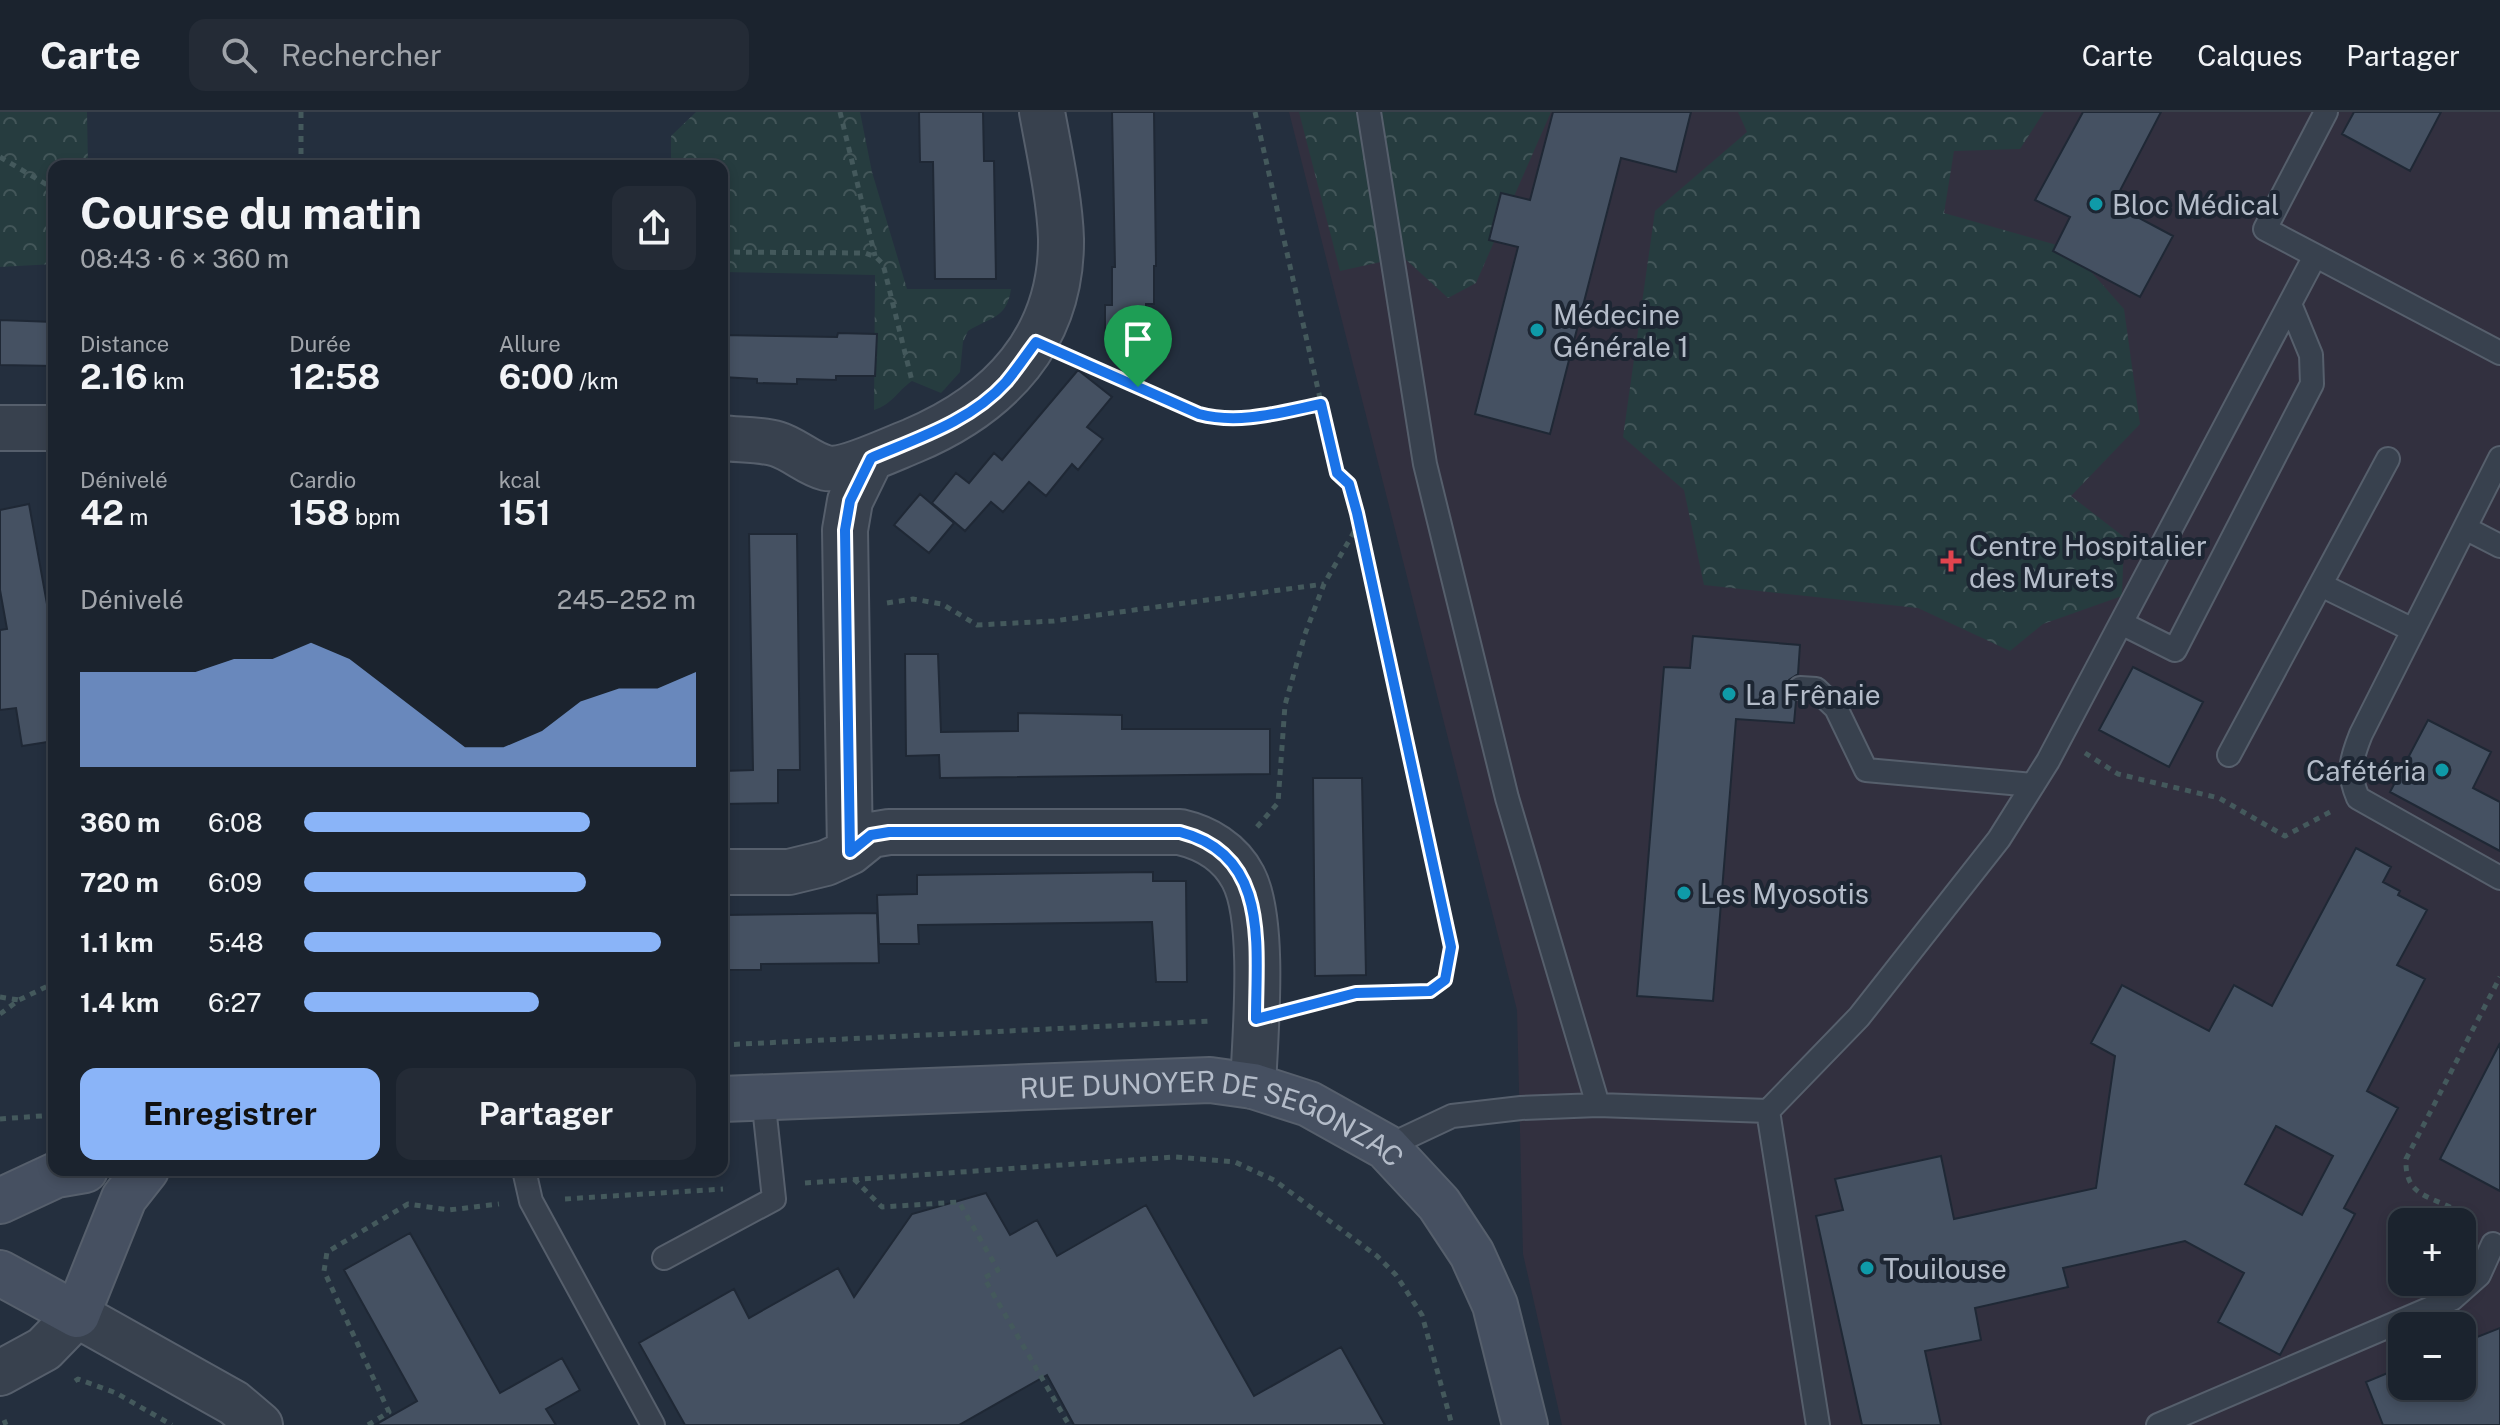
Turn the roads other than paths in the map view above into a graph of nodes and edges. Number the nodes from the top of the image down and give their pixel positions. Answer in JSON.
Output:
{"nodes":[{"id":1,"x":1042,"y":112,"type":"edge"},
{"id":2,"x":1369,"y":112,"type":"edge"},
{"id":3,"x":2326,"y":112,"type":"edge"},
{"id":4,"x":2315,"y":256,"type":"junction"},
{"id":5,"x":2290,"y":304,"type":"junction"},
{"id":6,"x":2500,"y":353,"type":"edge"},
{"id":7,"x":728,"y":439,"type":"edge"},
{"id":8,"x":871,"y":458,"type":"junction"},
{"id":9,"x":2500,"y":458,"type":"edge"},
{"id":10,"x":2388,"y":459,"type":"dead end"},
{"id":11,"x":2465,"y":528,"type":"junction"},
{"id":12,"x":2500,"y":546,"type":"edge"},
{"id":13,"x":2321,"y":585,"type":"junction"},
{"id":14,"x":2121,"y":623,"type":"junction"},
{"id":15,"x":2413,"y":630,"type":"junction"},
{"id":16,"x":1800,"y":688,"type":"dead end"},
{"id":17,"x":2229,"y":755,"type":"dead end"},
{"id":18,"x":2033,"y":785,"type":"junction"},
{"id":19,"x":850,"y":852,"type":"junction"},
{"id":20,"x":728,"y":872,"type":"edge"},
{"id":21,"x":2500,"y":878,"type":"edge"},
{"id":22,"x":1253,"y":1086,"type":"junction"},
{"id":23,"x":743,"y":1098,"type":"edge"},
{"id":24,"x":1598,"y":1105,"type":"junction"},
{"id":25,"x":1768,"y":1111,"type":"junction"},
{"id":26,"x":1386,"y":1147,"type":"junction"},
{"id":27,"x":54,"y":1176,"type":"edge"},
{"id":28,"x":141,"y":1176,"type":"edge"},
{"id":29,"x":525,"y":1176,"type":"edge"},
{"id":30,"x":0,"y":1201,"type":"edge"},
{"id":31,"x":2493,"y":1244,"type":"road end"},
{"id":32,"x":664,"y":1258,"type":"dead end"},
{"id":33,"x":0,"y":1273,"type":"edge"},
{"id":34,"x":77,"y":1315,"type":"junction"},
{"id":35,"x":0,"y":1373,"type":"edge"},
{"id":36,"x":260,"y":1425,"type":"edge"},
{"id":37,"x":653,"y":1425,"type":"edge"},
{"id":38,"x":1525,"y":1425,"type":"edge"},
{"id":39,"x":1818,"y":1425,"type":"edge"},
{"id":40,"x":2158,"y":1425,"type":"edge"}],
"edges":[{"from":1,"to":8,"type":"street"},
{"from":2,"to":24,"type":"lane"},
{"from":3,"to":4,"type":"lane"},
{"from":4,"to":5,"type":"lane"},
{"from":4,"to":6,"type":"lane"},
{"from":5,"to":14,"type":"lane"},
{"from":5,"to":14,"type":"lane"},
{"from":7,"to":8,"type":"street"},
{"from":8,"to":19,"type":"street"},
{"from":9,"to":11,"type":"lane"},
{"from":10,"to":13,"type":"lane"},
{"from":11,"to":12,"type":"lane"},
{"from":11,"to":15,"type":"lane"},
{"from":13,"to":15,"type":"lane"},
{"from":13,"to":17,"type":"lane"},
{"from":14,"to":18,"type":"lane"},
{"from":15,"to":21,"type":"lane"},
{"from":16,"to":18,"type":"lane"},
{"from":18,"to":25,"type":"lane"},
{"from":19,"to":20,"type":"street"},
{"from":19,"to":22,"type":"street"},
{"from":22,"to":23,"type":"main road","name":"RUE DUNOYER DE SEGONZAC"},
{"from":22,"to":26,"type":"main road","name":"RUE DUNOYER DE SEGONZAC"},
{"from":23,"to":32,"type":"lane"},
{"from":24,"to":25,"type":"lane"},
{"from":24,"to":26,"type":"lane"},
{"from":25,"to":39,"type":"lane"},
{"from":26,"to":38,"type":"main road","name":"RUE DUNOYER DE SEGONZAC"},
{"from":27,"to":30,"type":"main road"},
{"from":28,"to":34,"type":"main road"},
{"from":29,"to":37,"type":"lane"},
{"from":31,"to":40,"type":"lane"},
{"from":33,"to":34,"type":"main road"},
{"from":34,"to":35,"type":"street"},
{"from":34,"to":36,"type":"street"}]}
